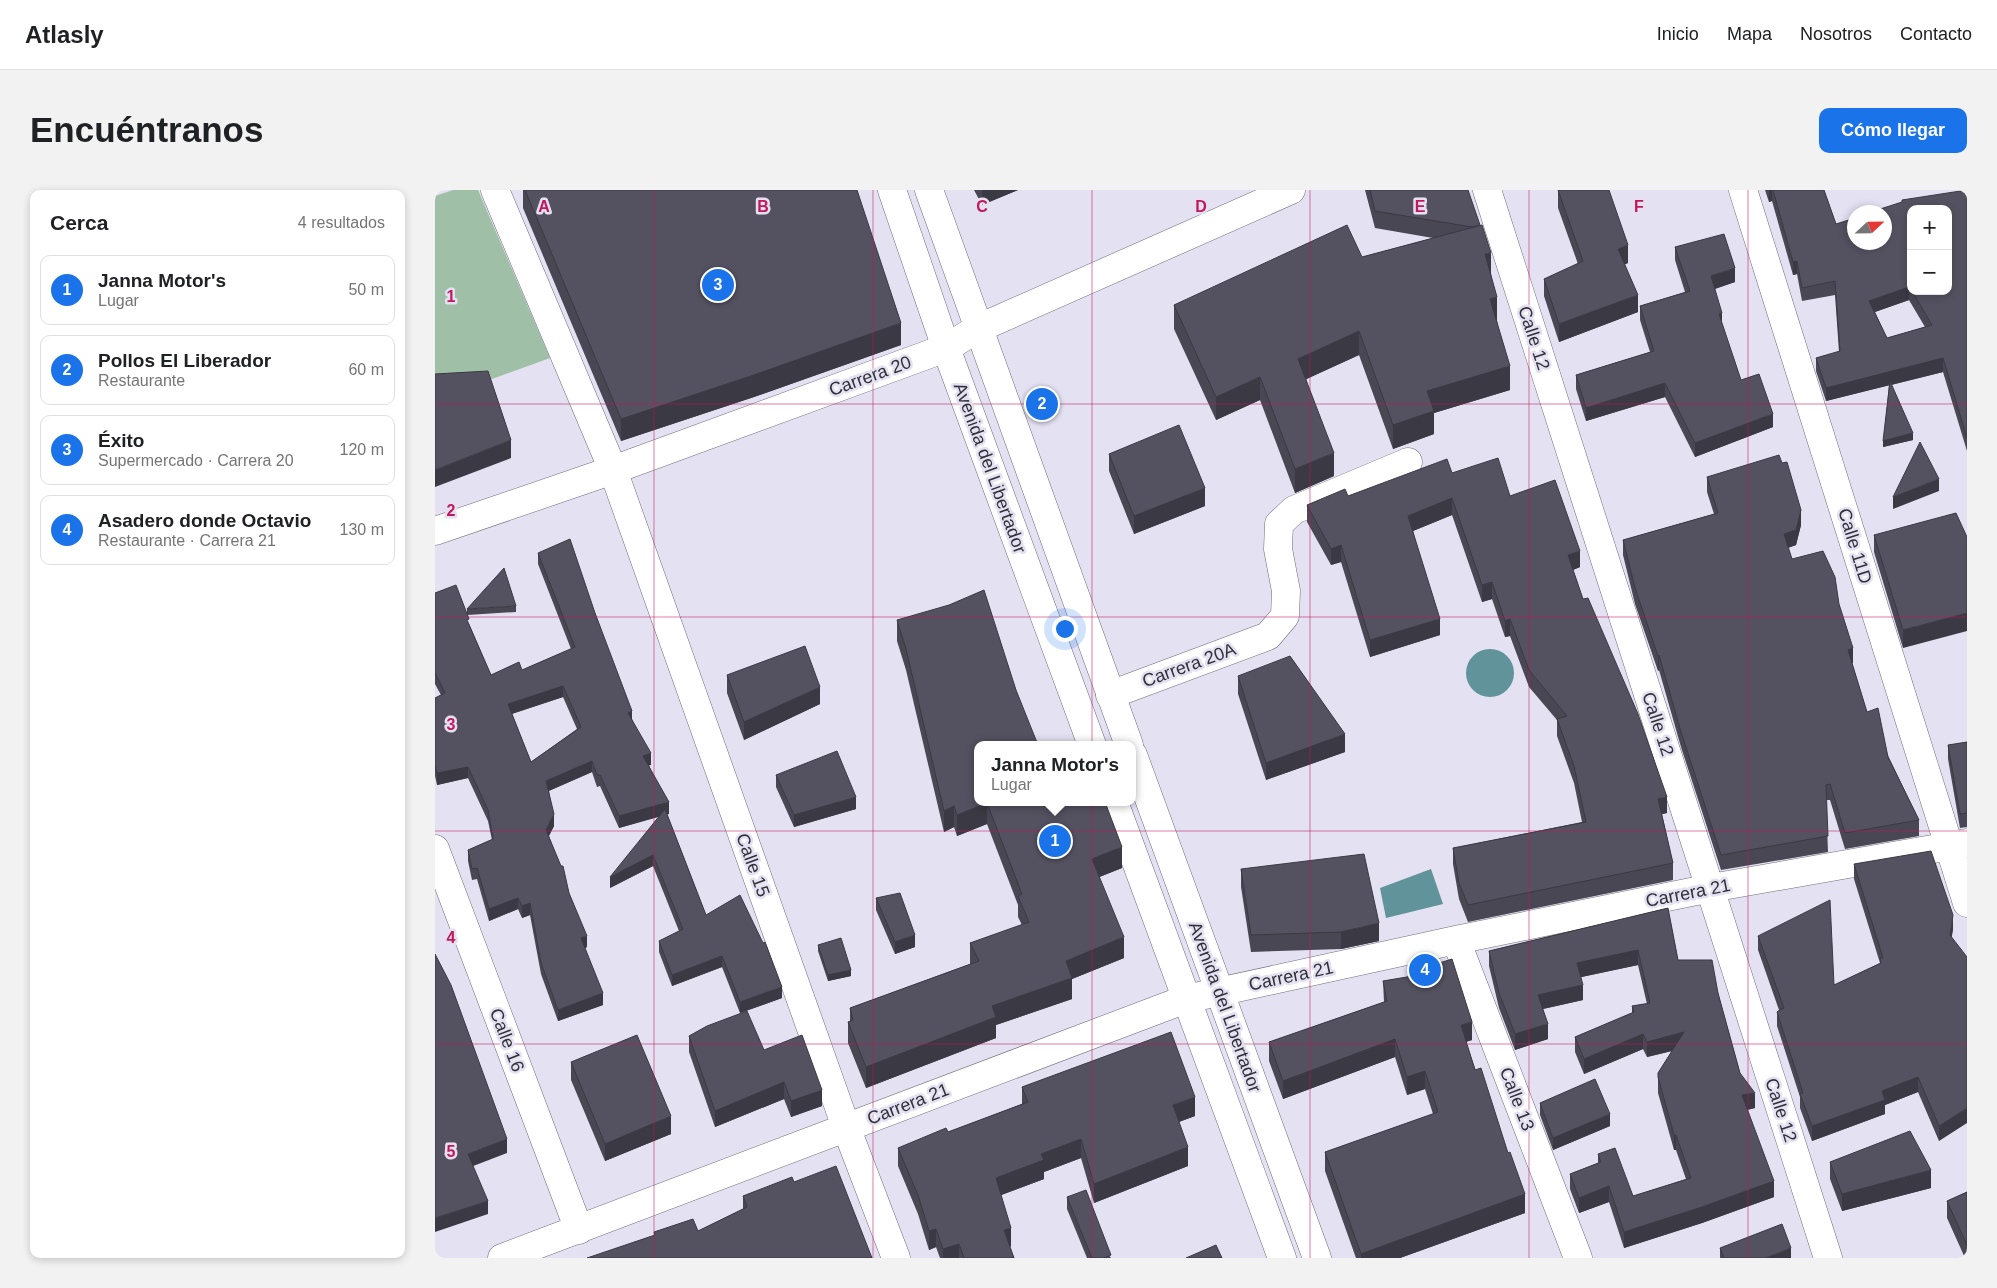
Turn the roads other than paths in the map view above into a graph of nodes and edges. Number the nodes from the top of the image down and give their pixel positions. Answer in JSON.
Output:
{"nodes":[{"id":1,"x":495,"y":190,"type":"edge"},
{"id":2,"x":892,"y":190,"type":"edge"},
{"id":3,"x":929,"y":190,"type":"edge"},
{"id":4,"x":1291,"y":190,"type":"edge"},
{"id":5,"x":1487,"y":190,"type":"edge"},
{"id":6,"x":1743,"y":190,"type":"edge"},
{"id":7,"x":977,"y":329,"type":"junction"},
{"id":8,"x":946,"y":348,"type":"junction"},
{"id":9,"x":1409,"y":462,"type":"dead end"},
{"id":10,"x":613,"y":470,"type":"junction"},
{"id":11,"x":435,"y":531,"type":"edge"},
{"id":12,"x":1110,"y":695,"type":"junction"},
{"id":13,"x":1092,"y":741,"type":"edge"},
{"id":14,"x":1127,"y":741,"type":"edge"},
{"id":15,"x":1136,"y":764,"type":"edge"},
{"id":16,"x":1115,"y":806,"type":"edge"},
{"id":17,"x":1958,"y":845,"type":"edge"},
{"id":18,"x":435,"y":849,"type":"edge"},
{"id":19,"x":1711,"y":888,"type":"junction"},
{"id":20,"x":1967,"y":903,"type":"edge"},
{"id":21,"x":1456,"y":940,"type":"junction"},
{"id":22,"x":1219,"y":992,"type":"junction"},
{"id":23,"x":1187,"y":999,"type":"junction"},
{"id":24,"x":846,"y":1127,"type":"junction"},
{"id":25,"x":579,"y":1230,"type":"junction"},
{"id":26,"x":502,"y":1258,"type":"edge"},
{"id":27,"x":897,"y":1258,"type":"edge"},
{"id":28,"x":1282,"y":1258,"type":"edge"},
{"id":29,"x":1317,"y":1258,"type":"edge"},
{"id":30,"x":1578,"y":1258,"type":"edge"},
{"id":31,"x":1828,"y":1258,"type":"edge"}],
"edges":[{"from":1,"to":10,"type":"street","name":"Calle 15"},
{"from":2,"to":8,"type":"street","name":"Avenida del Libertador"},
{"from":3,"to":7,"type":"street","name":"Avenida del Libertador"},
{"from":4,"to":7,"type":"street","name":"Carrera 20"},
{"from":5,"to":19,"type":"street","name":"Calle 12"},
{"from":6,"to":17,"type":"street","name":"Calle 11D"},
{"from":7,"to":8,"type":"street","name":"Carrera 20"},
{"from":7,"to":12,"type":"street","name":"Avenida del Libertador"},
{"from":8,"to":10,"type":"street","name":"Carrera 20"},
{"from":8,"to":13,"type":"street","name":"Avenida del Libertador"},
{"from":9,"to":12,"type":"street","name":"Carrera 20A"},
{"from":10,"to":11,"type":"street","name":"Carrera 20"},
{"from":10,"to":24,"type":"street","name":"Calle 15"},
{"from":12,"to":14,"type":"street","name":"Avenida del Libertador"},
{"from":15,"to":22,"type":"street","name":"Avenida del Libertador"},
{"from":16,"to":23,"type":"street","name":"Avenida del Libertador"},
{"from":17,"to":19,"type":"street","name":"Carrera 21"},
{"from":17,"to":20,"type":"street","name":"Calle 11D"},
{"from":18,"to":25,"type":"street","name":"Calle 16"},
{"from":19,"to":21,"type":"street","name":"Carrera 21"},
{"from":19,"to":31,"type":"street","name":"Calle 12"},
{"from":21,"to":22,"type":"street","name":"Carrera 21"},
{"from":21,"to":30,"type":"street","name":"Calle 13"},
{"from":22,"to":23,"type":"street","name":"Carrera 21"},
{"from":22,"to":29,"type":"street","name":"Avenida del Libertador"},
{"from":23,"to":24,"type":"street","name":"Carrera 21"},
{"from":23,"to":28,"type":"street","name":"Avenida del Libertador"},
{"from":24,"to":25,"type":"street","name":"Carrera 21"},
{"from":24,"to":27,"type":"street","name":"Calle 15"},
{"from":25,"to":26,"type":"street","name":"Carrera 21"}]}
